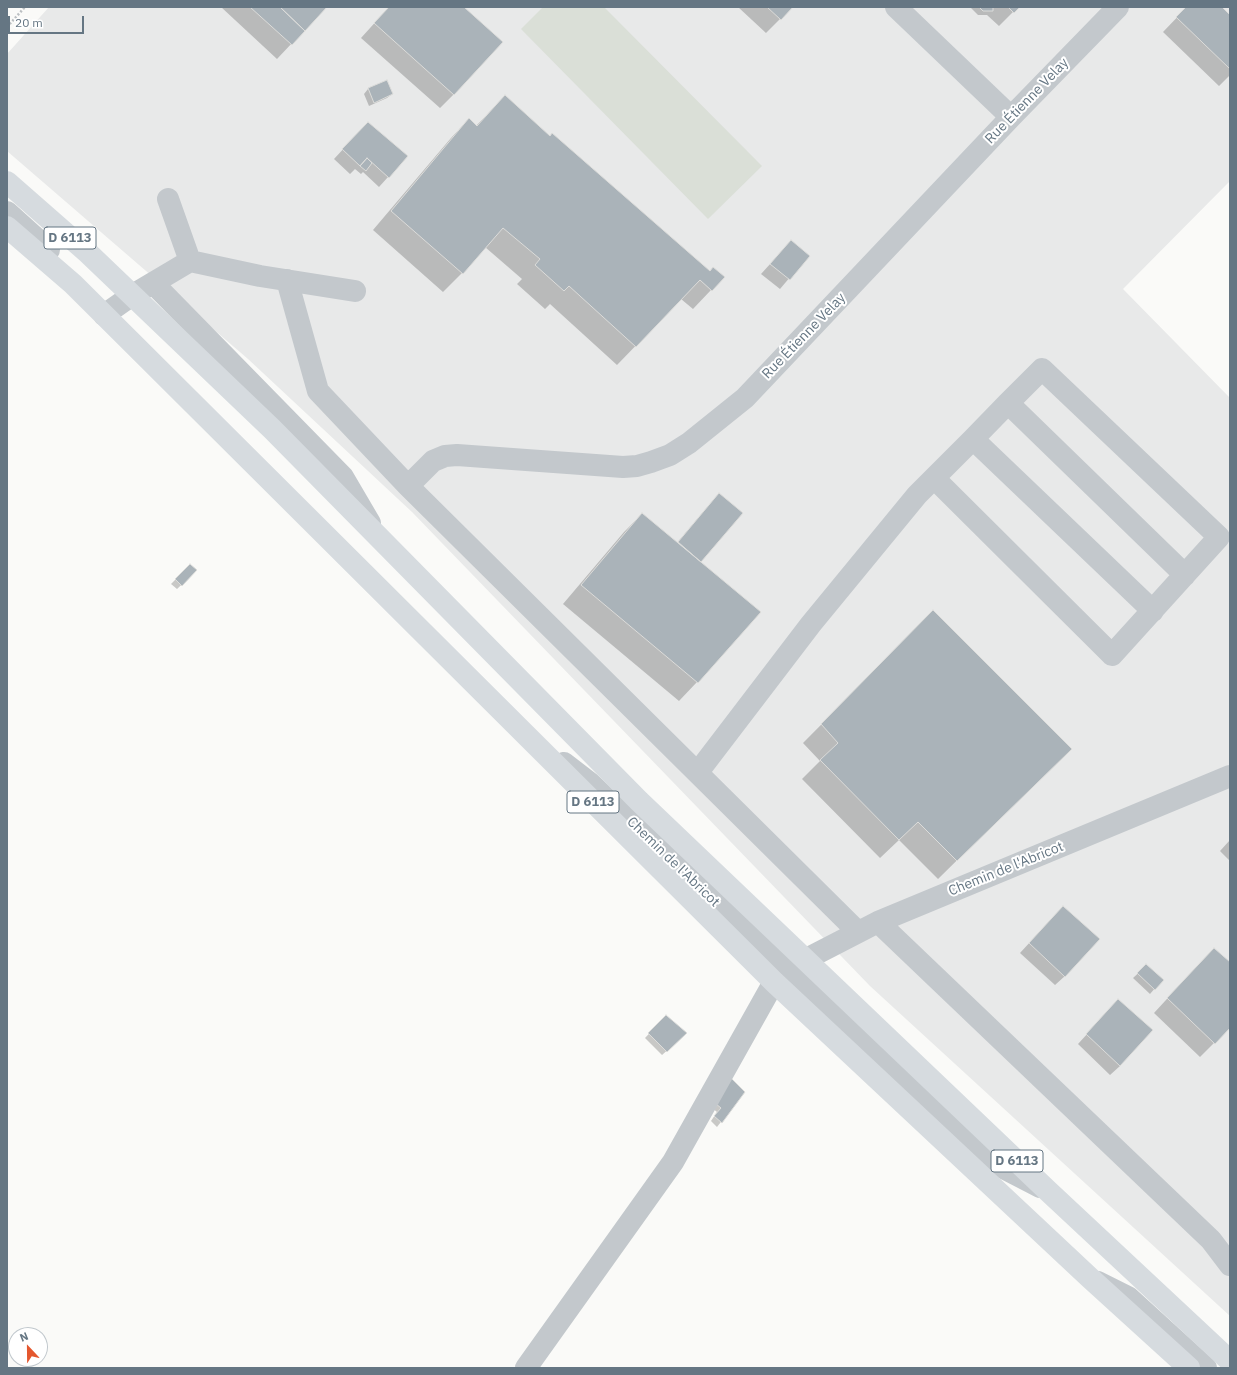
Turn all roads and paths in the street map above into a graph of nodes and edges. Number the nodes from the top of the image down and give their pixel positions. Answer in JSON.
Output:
{"nodes":[{"id":1,"x":25,"y":7,"type":"edge"},
{"id":2,"x":896,"y":7,"type":"edge"},
{"id":3,"x":1118,"y":7,"type":"edge"},
{"id":4,"x":7,"y":28,"type":"edge"},
{"id":5,"x":1011,"y":116,"type":"junction"},
{"id":6,"x":7,"y":182,"type":"edge"},
{"id":7,"x":168,"y":199,"type":"dead end"},
{"id":8,"x":7,"y":212,"type":"edge"},
{"id":9,"x":7,"y":227,"type":"edge"},
{"id":10,"x":190,"y":261,"type":"junction"},
{"id":11,"x":287,"y":280,"type":"junction"},
{"id":12,"x":153,"y":283,"type":"junction"},
{"id":13,"x":355,"y":291,"type":"dead end"},
{"id":14,"x":131,"y":296,"type":"junction"},
{"id":15,"x":108,"y":312,"type":"junction"},
{"id":16,"x":1008,"y":403,"type":"junction"},
{"id":17,"x":972,"y":439,"type":"junction"},
{"id":18,"x":934,"y":478,"type":"junction"},
{"id":19,"x":408,"y":486,"type":"junction"},
{"id":20,"x":377,"y":535,"type":"junction"},
{"id":21,"x":1185,"y":575,"type":"junction"},
{"id":22,"x":1153,"y":611,"type":"junction"},
{"id":23,"x":698,"y":772,"type":"junction"},
{"id":24,"x":1230,"y":776,"type":"edge"},
{"id":25,"x":878,"y":922,"type":"junction"},
{"id":26,"x":858,"y":932,"type":"junction"},
{"id":27,"x":805,"y":959,"type":"junction"},
{"id":28,"x":779,"y":976,"type":"junction"},
{"id":29,"x":1048,"y":1192,"type":"junction"},
{"id":30,"x":1230,"y":1265,"type":"edge"},
{"id":31,"x":1090,"y":1278,"type":"junction"},
{"id":32,"x":1230,"y":1361,"type":"edge"},
{"id":33,"x":526,"y":1368,"type":"edge"},
{"id":34,"x":1189,"y":1368,"type":"edge"},
{"id":35,"x":1206,"y":1368,"type":"edge"}],
"edges":[{"from":1,"to":4,"type":"path"},
{"from":2,"to":5,"type":"street"},
{"from":3,"to":5,"type":"street","name":"Rue Étienne Velay"},
{"from":5,"to":19,"type":"street","name":"Rue Étienne Velay"},
{"from":6,"to":14,"type":"main road","number":"D 6113"},
{"from":7,"to":10,"type":"street"},
{"from":8,"to":15,"type":"street"},
{"from":9,"to":15,"type":"main road","number":"D 6113"},
{"from":10,"to":11,"type":"street"},
{"from":10,"to":12,"type":"street"},
{"from":11,"to":13,"type":"street"},
{"from":11,"to":19,"type":"street"},
{"from":12,"to":14,"type":"street"},
{"from":12,"to":20,"type":"street"},
{"from":14,"to":15,"type":"street"},
{"from":14,"to":20,"type":"main road","number":"D 6113"},
{"from":15,"to":28,"type":"main road","number":"D 6113"},
{"from":16,"to":17,"type":"street"},
{"from":16,"to":21,"type":"street"},
{"from":16,"to":21,"type":"street"},
{"from":17,"to":18,"type":"street"},
{"from":17,"to":22,"type":"street"},
{"from":18,"to":22,"type":"street"},
{"from":18,"to":23,"type":"street"},
{"from":19,"to":23,"type":"street"},
{"from":20,"to":27,"type":"main road","number":"D 6113"},
{"from":21,"to":22,"type":"street"},
{"from":23,"to":26,"type":"street"},
{"from":24,"to":25,"type":"street","name":"Chemin de l'Abricot"},
{"from":25,"to":26,"type":"street","name":"Chemin de l'Abricot"},
{"from":25,"to":30,"type":"street"},
{"from":26,"to":27,"type":"street","name":"Chemin de l'Abricot"},
{"from":27,"to":28,"type":"street","name":"Chemin de l'Abricot"},
{"from":27,"to":29,"type":"main road","number":"D 6113"},
{"from":28,"to":29,"type":"street"},
{"from":28,"to":31,"type":"main road","number":"D 6113"},
{"from":28,"to":33,"type":"street"},
{"from":29,"to":32,"type":"main road","number":"D 6113"},
{"from":31,"to":34,"type":"main road","number":"D 6113"},
{"from":31,"to":35,"type":"street"}]}
